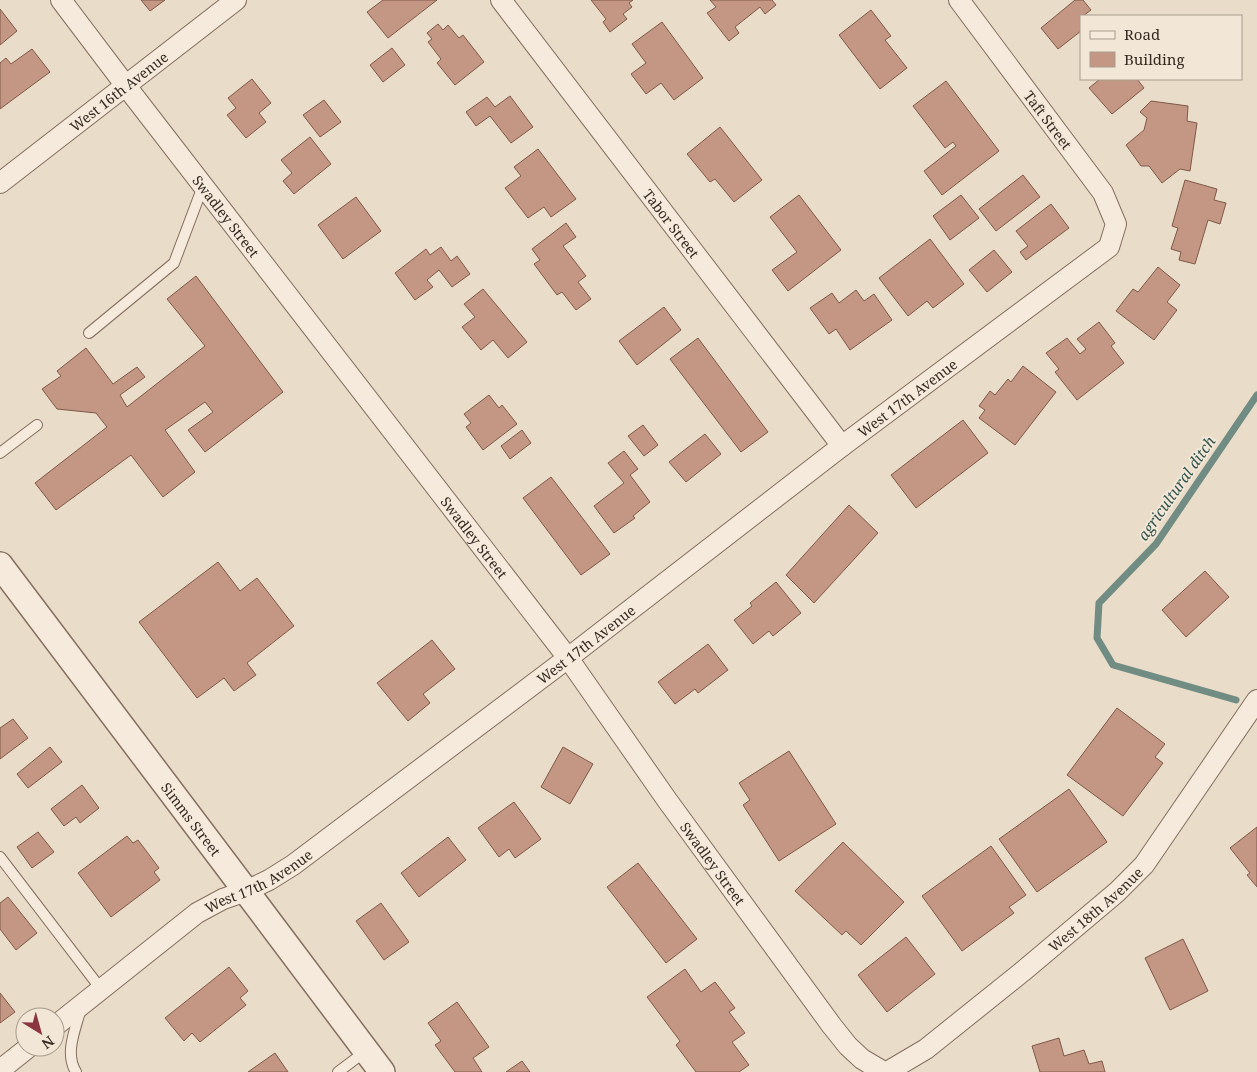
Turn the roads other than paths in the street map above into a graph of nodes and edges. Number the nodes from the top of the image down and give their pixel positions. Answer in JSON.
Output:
{"nodes":[{"id":1,"x":61,"y":0,"type":"edge"},
{"id":2,"x":236,"y":0,"type":"edge"},
{"id":3,"x":501,"y":0,"type":"edge"},
{"id":4,"x":959,"y":0,"type":"edge"},
{"id":5,"x":126,"y":86,"type":"junction"},
{"id":6,"x":0,"y":183,"type":"edge"},
{"id":7,"x":203,"y":186,"type":"junction"},
{"id":8,"x":1109,"y":247,"type":"joint"},
{"id":9,"x":89,"y":333,"type":"dead end"},
{"id":10,"x":37,"y":425,"type":"dead end"},
{"id":11,"x":842,"y":446,"type":"junction"},
{"id":12,"x":0,"y":453,"type":"edge"},
{"id":13,"x":0,"y":565,"type":"edge"},
{"id":14,"x":568,"y":658,"type":"junction"},
{"id":15,"x":1257,"y":700,"type":"edge"},
{"id":16,"x":0,"y":857,"type":"edge"},
{"id":17,"x":246,"y":891,"type":"junction"},
{"id":18,"x":101,"y":990,"type":"junction"},
{"id":19,"x":82,"y":1004,"type":"junction"},
{"id":20,"x":65,"y":1018,"type":"edge"},
{"id":21,"x":366,"y":1051,"type":"junction"},
{"id":22,"x":16,"y":1057,"type":"edge"},
{"id":23,"x":0,"y":1070,"type":"edge"},
{"id":24,"x":76,"y":1072,"type":"edge"},
{"id":25,"x":338,"y":1072,"type":"edge"},
{"id":26,"x":382,"y":1072,"type":"edge"},
{"id":27,"x":886,"y":1072,"type":"edge"}],
"edges":[{"from":1,"to":5,"type":"street","name":"Swadley Street"},
{"from":2,"to":5,"type":"street","name":"West 16th Avenue"},
{"from":3,"to":11,"type":"street","name":"Tabor Street"},
{"from":4,"to":8,"type":"street","name":"Taft Street"},
{"from":5,"to":6,"type":"street","name":"West 16th Avenue"},
{"from":5,"to":7,"type":"street","name":"Swadley Street"},
{"from":7,"to":9,"type":"lane"},
{"from":7,"to":14,"type":"street","name":"Swadley Street"},
{"from":8,"to":11,"type":"street","name":"West 17th Avenue"},
{"from":10,"to":12,"type":"lane"},
{"from":11,"to":14,"type":"street","name":"West 17th Avenue"},
{"from":13,"to":17,"type":"street","name":"Simms Street"},
{"from":14,"to":17,"type":"street","name":"West 17th Avenue"},
{"from":14,"to":27,"type":"street","name":"Swadley Street"},
{"from":15,"to":27,"type":"street","name":"West 18th Avenue"},
{"from":16,"to":18,"type":"lane"},
{"from":17,"to":18,"type":"street","name":"West 17th Avenue"},
{"from":17,"to":21,"type":"street","name":"Simms Street"},
{"from":18,"to":19,"type":"street","name":"West 17th Avenue"},
{"from":19,"to":20,"type":"street","name":"West 17th Avenue"},
{"from":19,"to":24,"type":"lane"},
{"from":21,"to":25,"type":"lane"},
{"from":21,"to":26,"type":"street","name":"Simms Street"},
{"from":22,"to":23,"type":"street"}]}
